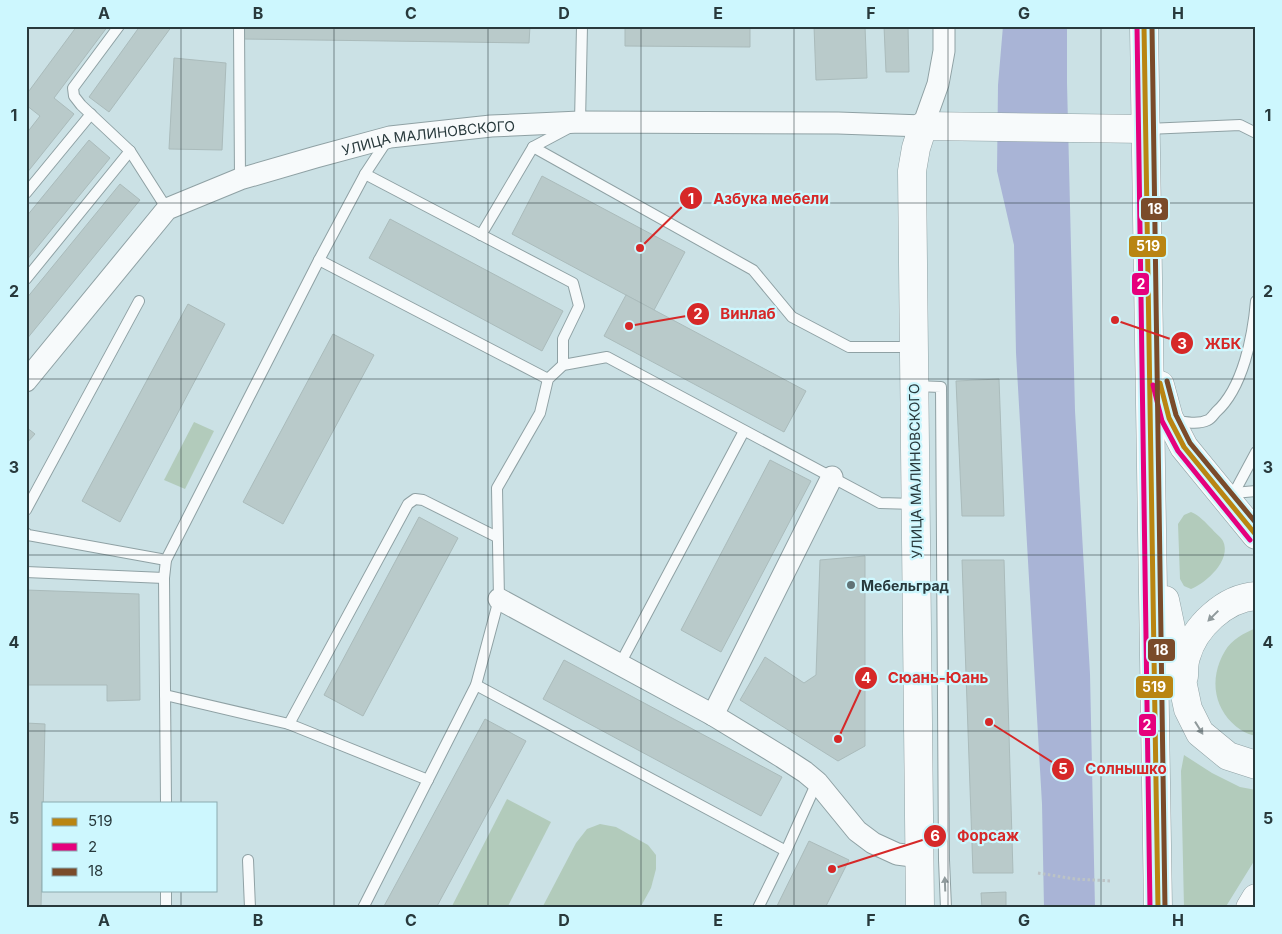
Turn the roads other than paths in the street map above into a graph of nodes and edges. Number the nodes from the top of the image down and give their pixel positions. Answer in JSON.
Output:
{"nodes":[{"id":1,"x":119,"y":26,"type":"edge"},
{"id":2,"x":238,"y":26,"type":"edge"},
{"id":3,"x":582,"y":26,"type":"edge"},
{"id":4,"x":944,"y":26,"type":"edge"},
{"id":5,"x":1144,"y":26,"type":"edge"},
{"id":6,"x":91,"y":114,"type":"junction"},
{"id":7,"x":580,"y":122,"type":"junction"},
{"id":8,"x":923,"y":126,"type":"junction"},
{"id":9,"x":1146,"y":129,"type":"junction"},
{"id":10,"x":1256,"y":133,"type":"edge"},
{"id":11,"x":390,"y":137,"type":"junction"},
{"id":12,"x":533,"y":147,"type":"junction"},
{"id":13,"x":130,"y":151,"type":"junction"},
{"id":14,"x":365,"y":174,"type":"junction"},
{"id":15,"x":240,"y":179,"type":"junction"},
{"id":16,"x":26,"y":193,"type":"edge"},
{"id":17,"x":167,"y":209,"type":"junction"},
{"id":18,"x":481,"y":235,"type":"junction"},
{"id":19,"x":319,"y":260,"type":"junction"},
{"id":20,"x":26,"y":279,"type":"edge"},
{"id":21,"x":139,"y":301,"type":"dead end"},
{"id":22,"x":1256,"y":301,"type":"edge"},
{"id":23,"x":1149,"y":316,"type":"junction"},
{"id":24,"x":914,"y":347,"type":"junction"},
{"id":25,"x":563,"y":365,"type":"junction"},
{"id":26,"x":548,"y":379,"type":"junction"},
{"id":27,"x":26,"y":381,"type":"edge"},
{"id":28,"x":914,"y":386,"type":"junction"},
{"id":29,"x":1169,"y":418,"type":"junction"},
{"id":30,"x":744,"y":431,"type":"junction"},
{"id":31,"x":1256,"y":452,"type":"edge"},
{"id":32,"x":832,"y":478,"type":"junction"},
{"id":33,"x":1256,"y":491,"type":"edge"},
{"id":34,"x":1230,"y":496,"type":"junction"},
{"id":35,"x":916,"y":504,"type":"junction"},
{"id":36,"x":26,"y":510,"type":"edge"},
{"id":37,"x":1152,"y":510,"type":"junction"},
{"id":38,"x":26,"y":533,"type":"edge"},
{"id":39,"x":1256,"y":535,"type":"edge"},
{"id":40,"x":497,"y":538,"type":"junction"},
{"id":41,"x":166,"y":560,"type":"junction"},
{"id":42,"x":26,"y":572,"type":"edge"},
{"id":43,"x":164,"y":578,"type":"junction"},
{"id":44,"x":1256,"y":596,"type":"edge"},
{"id":45,"x":499,"y":599,"type":"junction"},
{"id":46,"x":620,"y":664,"type":"junction"},
{"id":47,"x":1183,"y":683,"type":"junction"},
{"id":48,"x":476,"y":685,"type":"junction"},
{"id":49,"x":165,"y":695,"type":"junction"},
{"id":50,"x":713,"y":715,"type":"junction"},
{"id":51,"x":289,"y":724,"type":"junction"},
{"id":52,"x":1256,"y":765,"type":"edge"},
{"id":53,"x":428,"y":780,"type":"junction"},
{"id":54,"x":817,"y":782,"type":"junction"},
{"id":55,"x":166,"y":802,"type":"edge"},
{"id":56,"x":1157,"y":835,"type":"junction"},
{"id":57,"x":786,"y":851,"type":"junction"},
{"id":58,"x":932,"y":859,"type":"junction"},
{"id":59,"x":248,"y":860,"type":"dead end"},
{"id":60,"x":166,"y":892,"type":"edge"},
{"id":61,"x":166,"y":908,"type":"edge"},
{"id":62,"x":250,"y":908,"type":"edge"},
{"id":63,"x":363,"y":908,"type":"edge"},
{"id":64,"x":758,"y":908,"type":"edge"},
{"id":65,"x":920,"y":908,"type":"edge"},
{"id":66,"x":946,"y":908,"type":"edge"},
{"id":67,"x":1158,"y":908,"type":"edge"}],
"edges":[{"from":1,"to":6,"type":"lane"},
{"from":2,"to":15,"type":"lane"},
{"from":3,"to":7,"type":"lane"},
{"from":4,"to":8,"type":"street","name":"УЛИЦА МАЛИНОВСКОГО"},
{"from":5,"to":9,"type":"main road"},
{"from":6,"to":13,"type":"lane"},
{"from":6,"to":16,"type":"lane"},
{"from":7,"to":8,"type":"street","name":"УЛИЦА МАЛИНОВСКОГО"},
{"from":7,"to":11,"type":"street","name":"УЛИЦА МАЛИНОВСКОГО"},
{"from":7,"to":12,"type":"lane"},
{"from":8,"to":9,"type":"main road"},
{"from":8,"to":24,"type":"main road","name":"УЛИЦА МАЛИНОВСКОГО"},
{"from":9,"to":10,"type":"lane"},
{"from":9,"to":23,"type":"main road"},
{"from":11,"to":14,"type":"lane"},
{"from":11,"to":15,"type":"street","name":"УЛИЦА МАЛИНОВСКОГО"},
{"from":12,"to":18,"type":"lane"},
{"from":12,"to":24,"type":"lane"},
{"from":13,"to":17,"type":"lane"},
{"from":13,"to":20,"type":"lane"},
{"from":14,"to":18,"type":"lane"},
{"from":14,"to":19,"type":"lane"},
{"from":15,"to":17,"type":"street","name":"УЛИЦА МАЛИНОВСКОГО"},
{"from":17,"to":27,"type":"street","name":"УЛИЦА МАЛИНОВСКОГО"},
{"from":18,"to":25,"type":"lane"},
{"from":19,"to":26,"type":"lane"},
{"from":19,"to":41,"type":"lane"},
{"from":21,"to":36,"type":"lane"},
{"from":22,"to":29,"type":"lane"},
{"from":23,"to":29,"type":"main road"},
{"from":23,"to":37,"type":"main road"},
{"from":24,"to":28,"type":"main road","name":"УЛИЦА МАЛИНОВСКОГО"},
{"from":25,"to":26,"type":"lane"},
{"from":25,"to":30,"type":"lane"},
{"from":26,"to":40,"type":"lane"},
{"from":28,"to":35,"type":"main road","name":"УЛИЦА МАЛИНОВСКОГО"},
{"from":28,"to":58,"type":"lane"},
{"from":29,"to":34,"type":"main road"},
{"from":30,"to":32,"type":"lane"},
{"from":30,"to":46,"type":"lane"},
{"from":31,"to":34,"type":"lane"},
{"from":32,"to":35,"type":"lane"},
{"from":32,"to":50,"type":"street"},
{"from":33,"to":34,"type":"lane"},
{"from":34,"to":39,"type":"main road"},
{"from":35,"to":58,"type":"main road","name":"УЛИЦА МАЛИНОВСКОГО"},
{"from":37,"to":47,"type":"main road"},
{"from":37,"to":56,"type":"main road"},
{"from":38,"to":41,"type":"lane"},
{"from":40,"to":45,"type":"lane"},
{"from":40,"to":51,"type":"lane"},
{"from":41,"to":43,"type":"lane"},
{"from":42,"to":43,"type":"lane"},
{"from":43,"to":49,"type":"lane"},
{"from":44,"to":47,"type":"main road","one_way":true},
{"from":45,"to":46,"type":"street"},
{"from":45,"to":48,"type":"lane"},
{"from":46,"to":50,"type":"street"},
{"from":47,"to":52,"type":"main road","one_way":true},
{"from":47,"to":56,"type":"main road"},
{"from":48,"to":53,"type":"lane"},
{"from":48,"to":57,"type":"lane"},
{"from":49,"to":51,"type":"lane"},
{"from":49,"to":55,"type":"lane"},
{"from":50,"to":54,"type":"street"},
{"from":51,"to":53,"type":"lane"},
{"from":53,"to":63,"type":"lane"},
{"from":54,"to":57,"type":"lane"},
{"from":54,"to":58,"type":"street"},
{"from":56,"to":67,"type":"main road"},
{"from":57,"to":64,"type":"lane"},
{"from":58,"to":65,"type":"main road","name":"УЛИЦА МАЛИНОВСКОГО"},
{"from":66,"to":58,"type":"lane","one_way":true},
{"from":59,"to":62,"type":"lane"},
{"from":60,"to":61,"type":"lane"}]}
